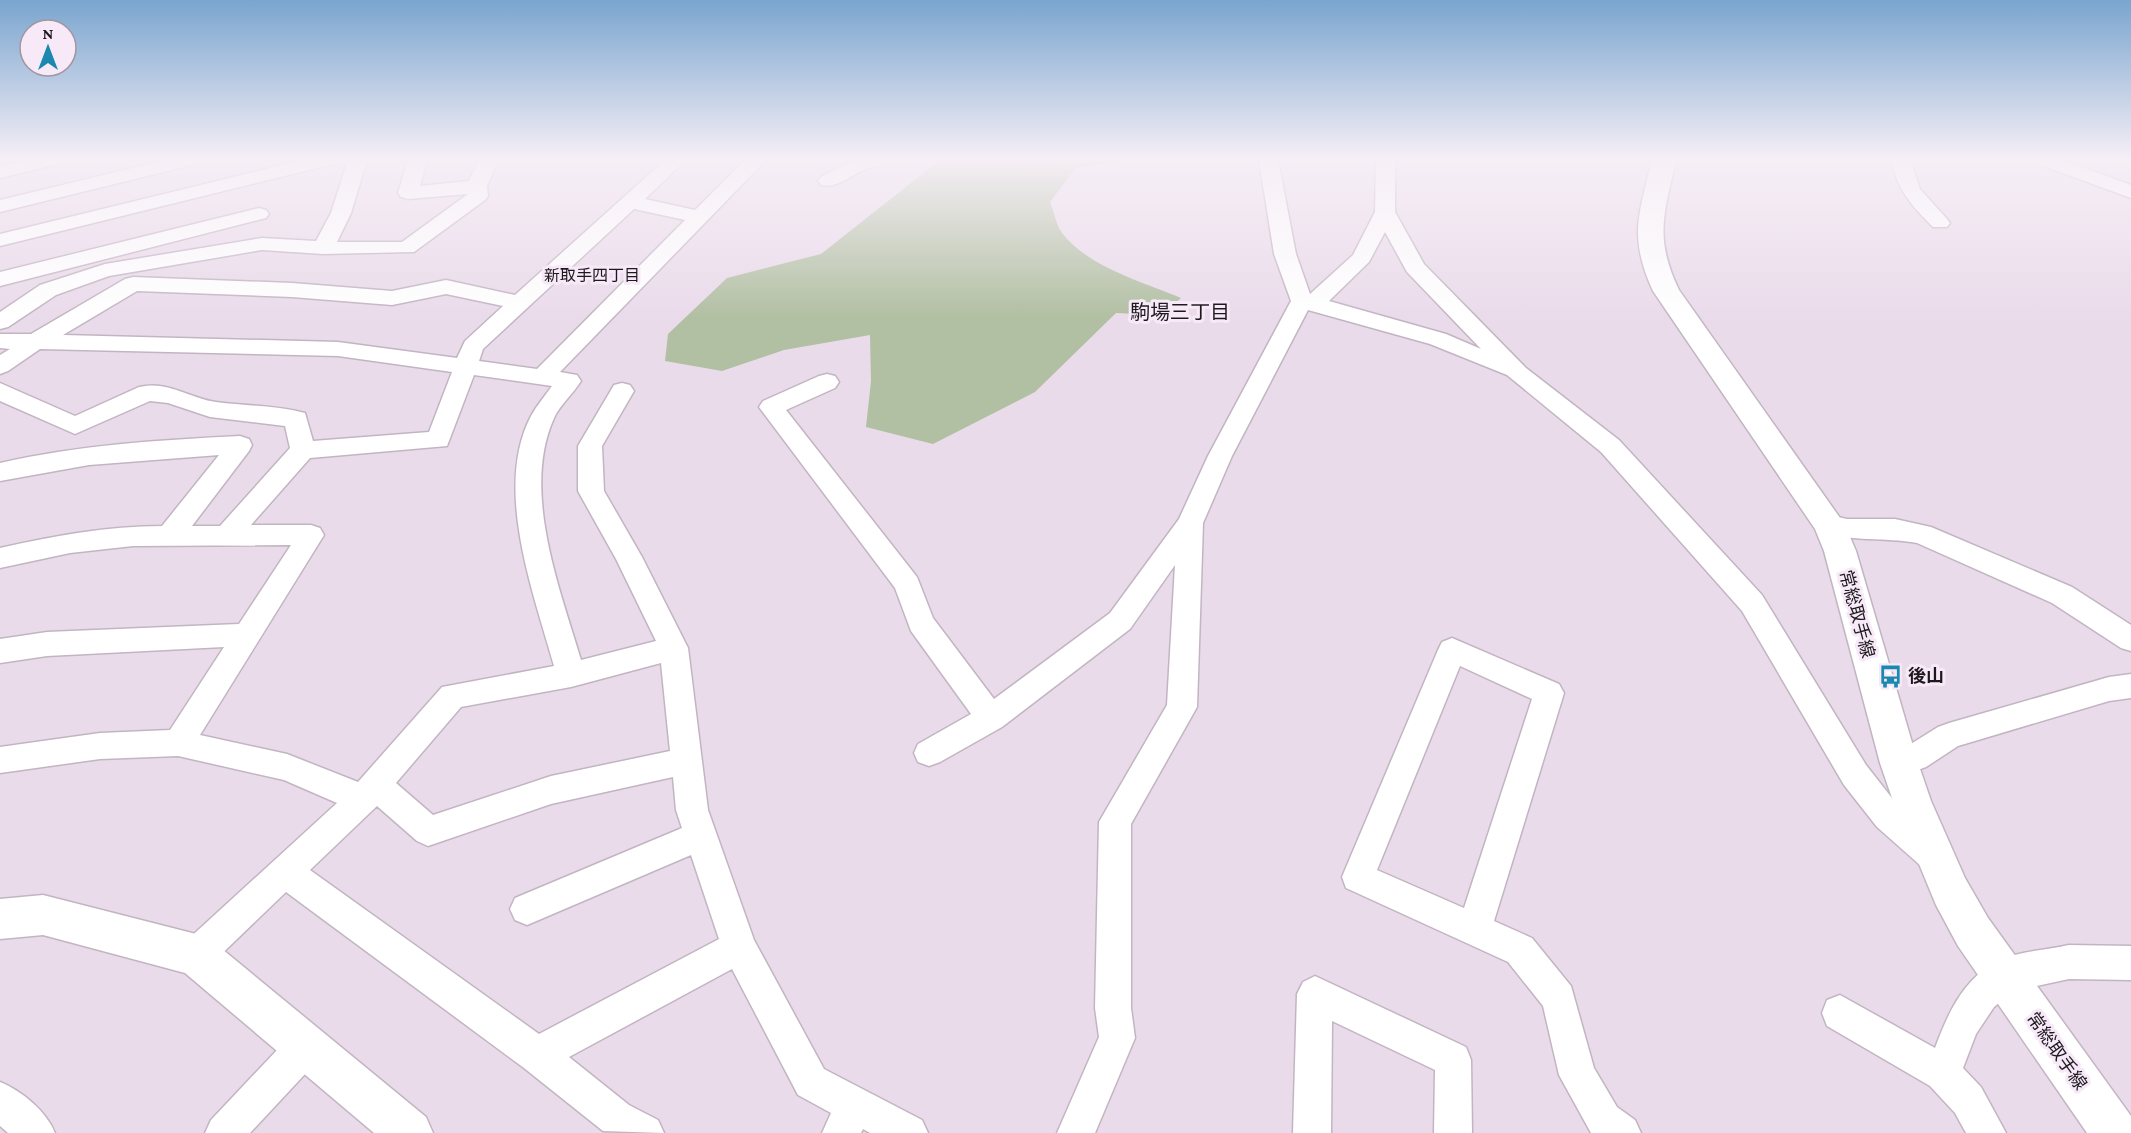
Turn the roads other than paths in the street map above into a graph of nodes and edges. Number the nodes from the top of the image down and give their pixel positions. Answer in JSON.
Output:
{"nodes":[{"id":1,"x":1385,"y":212,"type":"joint"},
{"id":2,"x":96,"y":213,"type":"edge"},
{"id":3,"x":341,"y":213,"type":"edge"},
{"id":4,"x":455,"y":213,"type":"edge"},
{"id":5,"x":616,"y":213,"type":"edge"},
{"id":6,"x":676,"y":213,"type":"edge"},
{"id":7,"x":704,"y":213,"type":"edge"},
{"id":8,"x":1278,"y":213,"type":"edge"},
{"id":9,"x":1653,"y":213,"type":"edge"},
{"id":10,"x":1930,"y":213,"type":"edge"},
{"id":11,"x":259,"y":214,"type":"joint"},
{"id":12,"x":699,"y":218,"type":"junction"},
{"id":13,"x":1940,"y":223,"type":"dead end"},
{"id":14,"x":0,"y":240,"type":"edge"},
{"id":15,"x":262,"y":244,"type":"junction"},
{"id":16,"x":323,"y":248,"type":"junction"},
{"id":17,"x":0,"y":279,"type":"edge"},
{"id":18,"x":1308,"y":302,"type":"junction"},
{"id":19,"x":519,"y":303,"type":"junction"},
{"id":20,"x":0,"y":322,"type":"edge"},
{"id":21,"x":0,"y":341,"type":"edge"},
{"id":22,"x":35,"y":342,"type":"junction"},
{"id":23,"x":466,"y":365,"type":"junction"},
{"id":24,"x":0,"y":366,"type":"edge"},
{"id":25,"x":1518,"y":373,"type":"junction"},
{"id":26,"x":542,"y":377,"type":"junction"},
{"id":27,"x":827,"y":382,"type":"dead end"},
{"id":28,"x":0,"y":391,"type":"edge"},
{"id":29,"x":622,"y":391,"type":"dead end"},
{"id":30,"x":303,"y":450,"type":"junction"},
{"id":31,"x":0,"y":472,"type":"edge"},
{"id":32,"x":1190,"y":523,"type":"junction"},
{"id":33,"x":1829,"y":525,"type":"junction"},
{"id":34,"x":170,"y":535,"type":"junction"},
{"id":35,"x":227,"y":535,"type":"junction"},
{"id":36,"x":0,"y":558,"type":"edge"},
{"id":37,"x":248,"y":635,"type":"junction"},
{"id":38,"x":2131,"y":640,"type":"edge"},
{"id":39,"x":674,"y":648,"type":"junction"},
{"id":40,"x":0,"y":651,"type":"edge"},
{"id":41,"x":571,"y":675,"type":"junction"},
{"id":42,"x":2131,"y":686,"type":"edge"},
{"id":43,"x":991,"y":718,"type":"junction"},
{"id":44,"x":178,"y":743,"type":"junction"},
{"id":45,"x":929,"y":753,"type":"dead end"},
{"id":46,"x":0,"y":760,"type":"edge"},
{"id":47,"x":686,"y":761,"type":"junction"},
{"id":48,"x":1899,"y":763,"type":"junction"},
{"id":49,"x":369,"y":792,"type":"junction"},
{"id":50,"x":701,"y":835,"type":"junction"},
{"id":51,"x":1934,"y":856,"type":"junction"},
{"id":52,"x":285,"y":872,"type":"junction"},
{"id":53,"x":527,"y":909,"type":"dead end"},
{"id":54,"x":0,"y":919,"type":"edge"},
{"id":55,"x":1474,"y":930,"type":"junction"},
{"id":56,"x":740,"y":947,"type":"junction"},
{"id":57,"x":196,"y":955,"type":"junction"},
{"id":58,"x":2131,"y":963,"type":"edge"},
{"id":59,"x":2004,"y":976,"type":"junction"},
{"id":60,"x":1840,"y":1013,"type":"dead end"},
{"id":61,"x":307,"y":1045,"type":"junction"},
{"id":62,"x":537,"y":1055,"type":"junction"},
{"id":63,"x":1943,"y":1073,"type":"junction"},
{"id":64,"x":0,"y":1101,"type":"edge"},
{"id":65,"x":849,"y":1119,"type":"edge"},
{"id":66,"x":622,"y":1128,"type":"edge"},
{"id":67,"x":36,"y":1133,"type":"edge"},
{"id":68,"x":224,"y":1133,"type":"edge"},
{"id":69,"x":410,"y":1133,"type":"edge"},
{"id":70,"x":909,"y":1133,"type":"edge"},
{"id":71,"x":1076,"y":1133,"type":"edge"},
{"id":72,"x":1312,"y":1133,"type":"edge"},
{"id":73,"x":1453,"y":1133,"type":"edge"},
{"id":74,"x":1622,"y":1133,"type":"edge"},
{"id":75,"x":1987,"y":1133,"type":"edge"},
{"id":76,"x":2115,"y":1133,"type":"edge"}],
"edges":[{"from":1,"to":18,"type":"street"},
{"from":1,"to":25,"type":"street"},
{"from":2,"to":14,"type":"street"},
{"from":3,"to":16,"type":"street"},
{"from":4,"to":16,"type":"street"},
{"from":5,"to":19,"type":"street"},
{"from":6,"to":12,"type":"street"},
{"from":7,"to":12,"type":"street"},
{"from":8,"to":18,"type":"street"},
{"from":9,"to":33,"type":"main road","name":"常総取手線"},
{"from":10,"to":13,"type":"street"},
{"from":11,"to":15,"type":"street"},
{"from":11,"to":17,"type":"street"},
{"from":12,"to":26,"type":"street"},
{"from":15,"to":16,"type":"street"},
{"from":15,"to":20,"type":"street"},
{"from":18,"to":25,"type":"street"},
{"from":18,"to":32,"type":"street"},
{"from":19,"to":22,"type":"street"},
{"from":19,"to":23,"type":"street"},
{"from":21,"to":22,"type":"street"},
{"from":22,"to":23,"type":"street"},
{"from":22,"to":24,"type":"street"},
{"from":23,"to":26,"type":"street"},
{"from":23,"to":30,"type":"street"},
{"from":25,"to":51,"type":"street"},
{"from":26,"to":41,"type":"street"},
{"from":27,"to":43,"type":"street"},
{"from":28,"to":30,"type":"street"},
{"from":29,"to":39,"type":"street"},
{"from":30,"to":35,"type":"street"},
{"from":31,"to":34,"type":"street"},
{"from":32,"to":43,"type":"street"},
{"from":32,"to":71,"type":"street"},
{"from":33,"to":38,"type":"street"},
{"from":33,"to":48,"type":"main road","name":"常総取手線"},
{"from":34,"to":35,"type":"street"},
{"from":34,"to":36,"type":"street"},
{"from":35,"to":37,"type":"street"},
{"from":37,"to":40,"type":"street"},
{"from":37,"to":44,"type":"street"},
{"from":39,"to":41,"type":"street"},
{"from":39,"to":47,"type":"street"},
{"from":41,"to":49,"type":"street"},
{"from":42,"to":48,"type":"street"},
{"from":43,"to":45,"type":"street"},
{"from":44,"to":46,"type":"street"},
{"from":44,"to":49,"type":"street"},
{"from":47,"to":49,"type":"street"},
{"from":47,"to":50,"type":"street"},
{"from":48,"to":51,"type":"main road","name":"常総取手線"},
{"from":49,"to":52,"type":"street"},
{"from":50,"to":53,"type":"street"},
{"from":50,"to":56,"type":"street"},
{"from":51,"to":59,"type":"main road","name":"常総取手線"},
{"from":52,"to":57,"type":"street"},
{"from":52,"to":62,"type":"street"},
{"from":54,"to":57,"type":"main road"},
{"from":55,"to":55,"type":"street"},
{"from":55,"to":74,"type":"street"},
{"from":56,"to":62,"type":"street"},
{"from":56,"to":65,"type":"street"},
{"from":57,"to":61,"type":"main road"},
{"from":58,"to":59,"type":"street"},
{"from":59,"to":63,"type":"street"},
{"from":59,"to":76,"type":"main road","name":"常総取手線"},
{"from":60,"to":63,"type":"street"},
{"from":61,"to":68,"type":"street"},
{"from":61,"to":69,"type":"main road"},
{"from":62,"to":66,"type":"street"},
{"from":63,"to":75,"type":"street"},
{"from":64,"to":67,"type":"street"},
{"from":65,"to":70,"type":"street"},
{"from":72,"to":73,"type":"street"}]}
